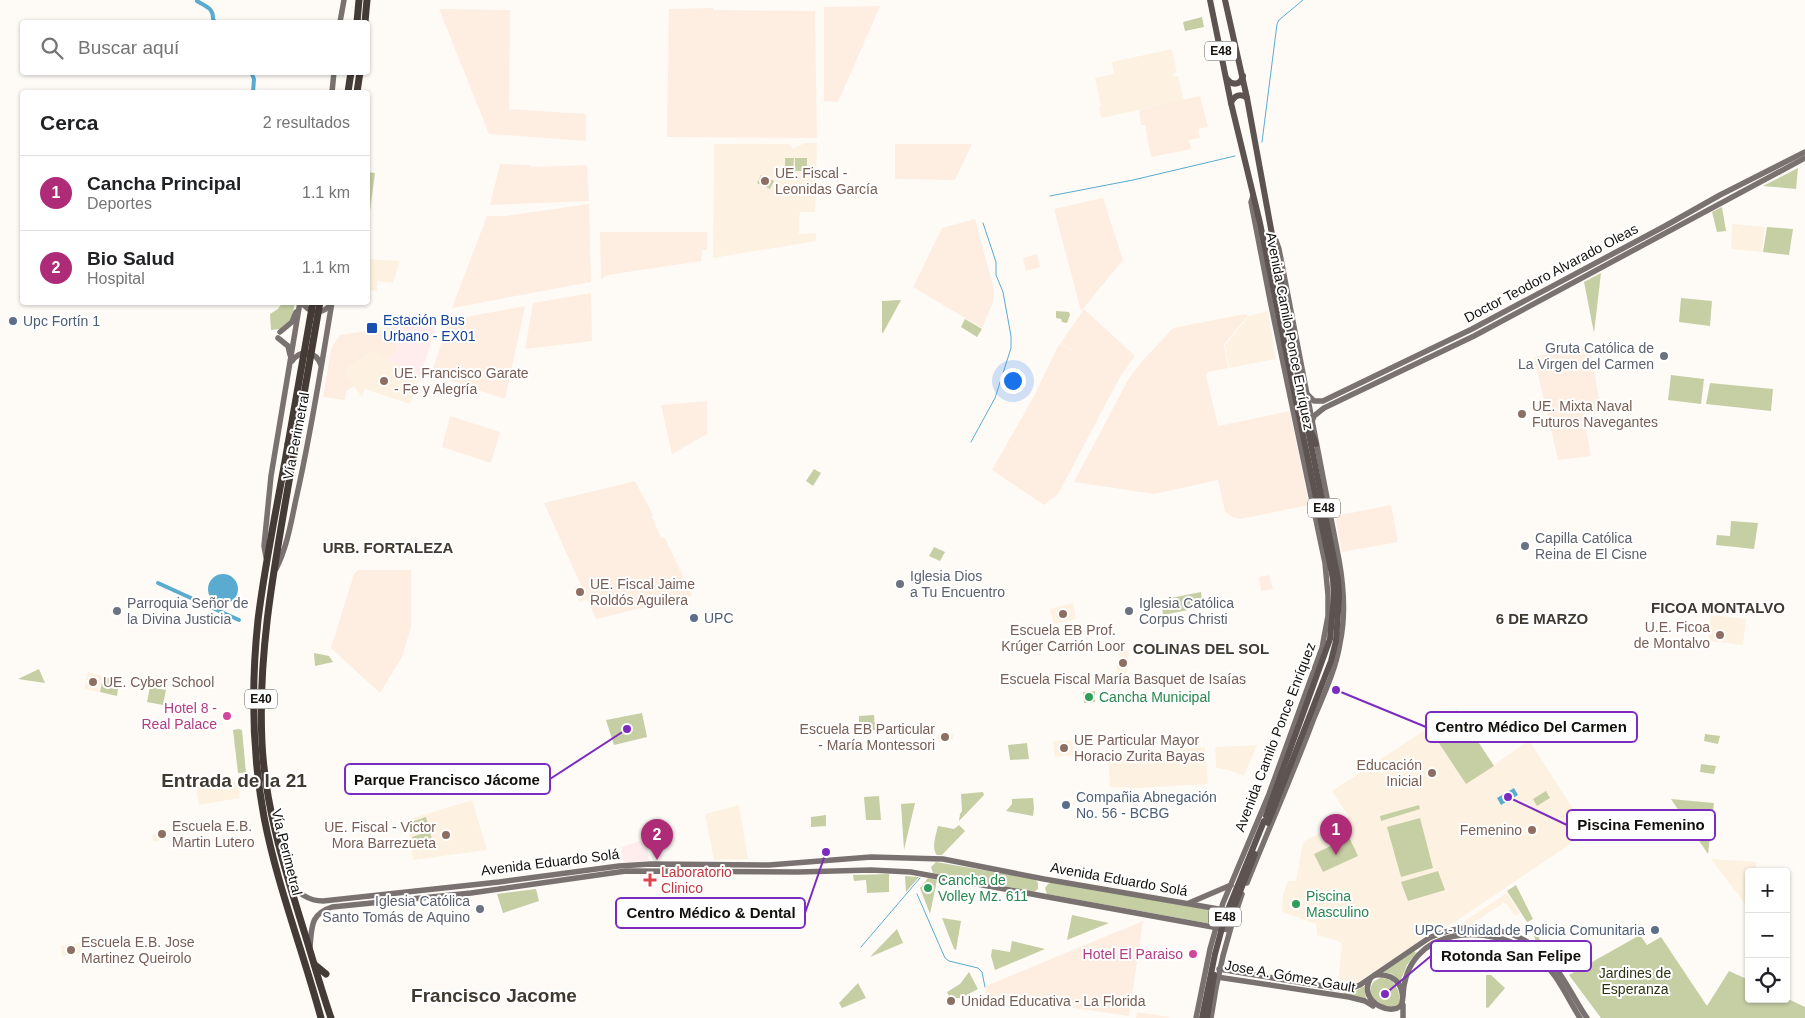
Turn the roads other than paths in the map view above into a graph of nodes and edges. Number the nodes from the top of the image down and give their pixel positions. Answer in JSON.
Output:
{"nodes":[{"id":1,"x":359,"y":0,"type":"edge"},
{"id":2,"x":367,"y":0,"type":"edge"},
{"id":3,"x":1210,"y":0,"type":"edge"},
{"id":4,"x":1224,"y":0,"type":"edge"},
{"id":5,"x":343,"y":3,"type":"edge"},
{"id":6,"x":340,"y":20,"type":"edge"},
{"id":7,"x":357,"y":20,"type":"edge"},
{"id":8,"x":365,"y":20,"type":"edge"},
{"id":9,"x":334,"y":75,"type":"edge"},
{"id":10,"x":350,"y":75,"type":"edge"},
{"id":11,"x":351,"y":75,"type":"edge"},
{"id":12,"x":359,"y":76,"type":"edge"},
{"id":13,"x":1243,"y":76,"type":"junction"},
{"id":14,"x":1226,"y":79,"type":"junction"},
{"id":15,"x":332,"y":90,"type":"edge"},
{"id":16,"x":345,"y":90,"type":"edge"},
{"id":17,"x":348,"y":90,"type":"edge"},
{"id":18,"x":358,"y":90,"type":"edge"},
{"id":19,"x":1247,"y":98,"type":"junction"},
{"id":20,"x":1231,"y":103,"type":"junction"},
{"id":21,"x":1805,"y":152,"type":"edge"},
{"id":22,"x":1805,"y":158,"type":"edge"},
{"id":23,"x":1253,"y":195,"type":"junction"},
{"id":24,"x":1271,"y":228,"type":"junction"},
{"id":25,"x":300,"y":305,"type":"edge"},
{"id":26,"x":300,"y":305,"type":"edge"},
{"id":27,"x":304,"y":305,"type":"edge"},
{"id":28,"x":313,"y":305,"type":"edge"},
{"id":29,"x":319,"y":305,"type":"edge"},
{"id":30,"x":328,"y":305,"type":"edge"},
{"id":31,"x":331,"y":305,"type":"edge"},
{"id":32,"x":1286,"y":352,"type":"junction"},
{"id":33,"x":290,"y":365,"type":"junction"},
{"id":34,"x":321,"y":368,"type":"junction"},
{"id":35,"x":1285,"y":371,"type":"junction"},
{"id":36,"x":1293,"y":386,"type":"junction"},
{"id":37,"x":1307,"y":393,"type":"junction"},
{"id":38,"x":1306,"y":420,"type":"junction"},
{"id":39,"x":1316,"y":444,"type":"joint"},
{"id":40,"x":292,"y":445,"type":"junction"},
{"id":41,"x":1326,"y":491,"type":"junction"},
{"id":42,"x":1311,"y":494,"type":"junction"},
{"id":43,"x":1333,"y":528,"type":"junction"},
{"id":44,"x":1318,"y":529,"type":"junction"},
{"id":45,"x":267,"y":568,"type":"junction"},
{"id":46,"x":275,"y":571,"type":"junction"},
{"id":47,"x":1336,"y":596,"type":"junction"},
{"id":48,"x":1342,"y":627,"type":"junction"},
{"id":49,"x":1336,"y":641,"type":"junction"},
{"id":50,"x":1285,"y":771,"type":"junction"},
{"id":51,"x":1274,"y":780,"type":"junction"},
{"id":52,"x":1290,"y":782,"type":"junction"},
{"id":53,"x":1285,"y":792,"type":"junction"},
{"id":54,"x":1269,"y":794,"type":"junction"},
{"id":55,"x":1277,"y":800,"type":"junction"},
{"id":56,"x":1269,"y":808,"type":"junction"},
{"id":57,"x":1266,"y":822,"type":"junction"},
{"id":58,"x":1248,"y":881,"type":"junction"},
{"id":59,"x":1232,"y":882,"type":"junction"},
{"id":60,"x":289,"y":883,"type":"junction"},
{"id":61,"x":469,"y":885,"type":"junction"},
{"id":62,"x":471,"y":893,"type":"junction"},
{"id":63,"x":1188,"y":903,"type":"junction"},
{"id":64,"x":1221,"y":909,"type":"junction"},
{"id":65,"x":1236,"y":912,"type":"junction"},
{"id":66,"x":1215,"y":928,"type":"junction"},
{"id":67,"x":1229,"y":930,"type":"junction"},
{"id":68,"x":310,"y":949,"type":"junction"},
{"id":69,"x":1210,"y":949,"type":"junction"},
{"id":70,"x":1223,"y":952,"type":"junction"},
{"id":71,"x":315,"y":965,"type":"junction"},
{"id":72,"x":1206,"y":966,"type":"junction"},
{"id":73,"x":1219,"y":969,"type":"junction"},
{"id":74,"x":326,"y":974,"type":"dead end"},
{"id":75,"x":1372,"y":976,"type":"junction"},
{"id":76,"x":1217,"y":977,"type":"junction"},
{"id":77,"x":1289,"y":984,"type":"junction"},
{"id":78,"x":1200,"y":994,"type":"junction"},
{"id":79,"x":1214,"y":995,"type":"junction"},
{"id":80,"x":1403,"y":998,"type":"junction"},
{"id":81,"x":1373,"y":1006,"type":"junction"},
{"id":82,"x":321,"y":1018,"type":"edge"},
{"id":83,"x":330,"y":1018,"type":"edge"},
{"id":84,"x":1196,"y":1018,"type":"edge"},
{"id":85,"x":1202,"y":1018,"type":"edge"},
{"id":86,"x":1207,"y":1018,"type":"edge"},
{"id":87,"x":1211,"y":1018,"type":"edge"},
{"id":88,"x":1403,"y":1018,"type":"edge"},
{"id":89,"x":1580,"y":1018,"type":"edge"},
{"id":90,"x":1587,"y":1018,"type":"edge"}],
"edges":[{"from":1,"to":7,"type":"highway"},
{"from":2,"to":8,"type":"highway"},
{"from":3,"to":14,"type":"main road","name":"Avenida Camilo Ponce Enríquez","number":"E48"},
{"from":4,"to":13,"type":"main road","name":"Avenida Camilo Ponce Enríquez","number":"E48"},
{"from":5,"to":6,"type":"main road"},
{"from":9,"to":15,"type":"main road"},
{"from":10,"to":16,"type":"main road"},
{"from":11,"to":17,"type":"highway"},
{"from":12,"to":18,"type":"highway"},
{"from":13,"to":14,"type":"main road"},
{"from":13,"to":19,"type":"main road","name":"Avenida Camilo Ponce Enríquez","number":"E48"},
{"from":14,"to":20,"type":"main road","name":"Avenida Camilo Ponce Enríquez","number":"E48"},
{"from":19,"to":20,"type":"main road"},
{"from":19,"to":24,"type":"main road","name":"Avenida Camilo Ponce Enríquez","number":"E48"},
{"from":20,"to":23,"type":"main road","name":"Avenida Camilo Ponce Enríquez","number":"E48"},
{"from":21,"to":37,"type":"main road","name":"Doctor Teodoro Alvarado Oleas"},
{"from":22,"to":38,"type":"main road","name":"Doctor Teodoro Alvarado Oleas"},
{"from":23,"to":32,"type":"main road","name":"Avenida Camilo Ponce Enríquez","number":"E48"},
{"from":23,"to":35,"type":"main road","name":"Avenida Camilo Ponce Enríquez","number":"E48"},
{"from":24,"to":37,"type":"main road","name":"Avenida Camilo Ponce Enríquez","number":"E48"},
{"from":24,"to":38,"type":"main road","name":"Avenida Camilo Ponce Enríquez","number":"E48"},
{"from":25,"to":33,"type":"main road"},
{"from":26,"to":33,"type":"main road","name":"Vía Perimetral"},
{"from":27,"to":30,"type":"main road"},
{"from":28,"to":40,"type":"highway","name":"Vía Perimetral","number":"E40","bridge":true},
{"from":29,"to":40,"type":"highway","name":"Vía Perimetral","number":"E40","bridge":true},
{"from":31,"to":34,"type":"main road","name":"Vía Perimetral"},
{"from":32,"to":35,"type":"main road"},
{"from":32,"to":36,"type":"main road","name":"Avenida Camilo Ponce Enríquez","number":"E48"},
{"from":33,"to":34,"type":"main road"},
{"from":33,"to":45,"type":"main road","name":"Vía Perimetral"},
{"from":34,"to":46,"type":"main road","name":"Vía Perimetral"},
{"from":35,"to":36,"type":"main road"},
{"from":35,"to":42,"type":"main road","name":"Avenida Camilo Ponce Enríquez","number":"E48"},
{"from":36,"to":38,"type":"main road","name":"Avenida Camilo Ponce Enríquez","number":"E48"},
{"from":37,"to":38,"type":"main road","name":"Avenida Camilo Ponce Enríquez","number":"E48"},
{"from":38,"to":39,"type":"main road"},
{"from":38,"to":47,"type":"main road","name":"Avenida Camilo Ponce Enríquez","number":"E48","bridge":true},
{"from":39,"to":41,"type":"main road","name":"Avenida Camilo Ponce Enríquez","number":"E48"},
{"from":40,"to":45,"type":"highway","name":"Vía Perimetral","number":"E40"},
{"from":40,"to":46,"type":"highway","name":"Vía Perimetral","number":"E40"},
{"from":41,"to":42,"type":"main road"},
{"from":41,"to":43,"type":"main road","name":"Avenida Camilo Ponce Enríquez","number":"E48"},
{"from":42,"to":44,"type":"main road","name":"Avenida Camilo Ponce Enríquez","number":"E48"},
{"from":43,"to":44,"type":"main road"},
{"from":43,"to":48,"type":"main road","name":"Avenida Camilo Ponce Enríquez","number":"E48"},
{"from":44,"to":51,"type":"main road","name":"Avenida Camilo Ponce Enríquez","number":"E48"},
{"from":45,"to":82,"type":"highway","name":"Vía Perimetral","number":"E40"},
{"from":46,"to":60,"type":"highway","name":"Vía Perimetral","number":"E40"},
{"from":47,"to":49,"type":"main road","name":"Avenida Camilo Ponce Enríquez","number":"E48"},
{"from":47,"to":50,"type":"main road","name":"Avenida Camilo Ponce Enríquez","number":"E48"},
{"from":48,"to":49,"type":"main road"},
{"from":48,"to":52,"type":"main road","name":"Avenida Camilo Ponce Enríquez","number":"E48"},
{"from":49,"to":50,"type":"main road","name":"Avenida Camilo Ponce Enríquez","number":"E48"},
{"from":50,"to":51,"type":"main road"},
{"from":50,"to":52,"type":"main road"},
{"from":50,"to":55,"type":"main road","name":"Avenida Camilo Ponce Enríquez","number":"E48"},
{"from":50,"to":56,"type":"main road","name":"Avenida Camilo Ponce Enríquez","number":"E48"},
{"from":51,"to":54,"type":"main road","name":"Avenida Camilo Ponce Enríquez","number":"E48"},
{"from":52,"to":53,"type":"main road","name":"Avenida Camilo Ponce Enríquez","number":"E48"},
{"from":53,"to":55,"type":"main road"},
{"from":53,"to":58,"type":"main road","name":"Avenida Camilo Ponce Enríquez","number":"E48"},
{"from":54,"to":56,"type":"main road"},
{"from":54,"to":59,"type":"main road","name":"Avenida Camilo Ponce Enríquez","number":"E48"},
{"from":55,"to":57,"type":"main road","name":"Avenida Camilo Ponce Enríquez","number":"E48"},
{"from":56,"to":57,"type":"main road","name":"Avenida Camilo Ponce Enríquez","number":"E48"},
{"from":57,"to":85,"type":"main road","name":"Avenida Camilo Ponce Enríquez","number":"E48","bridge":true},
{"from":57,"to":86,"type":"main road","name":"Avenida Camilo Ponce Enríquez","number":"E48","bridge":true},
{"from":58,"to":59,"type":"main road"},
{"from":58,"to":65,"type":"main road","name":"Avenida Camilo Ponce Enríquez","number":"E48"},
{"from":59,"to":63,"type":"main road"},
{"from":59,"to":64,"type":"main road","name":"Avenida Camilo Ponce Enríquez","number":"E48"},
{"from":60,"to":61,"type":"main road","name":"Avenida Eduardo Solá"},
{"from":60,"to":68,"type":"highway","name":"Vía Perimetral","number":"E40"},
{"from":61,"to":62,"type":"main road"},
{"from":61,"to":63,"type":"main road","name":"Avenida Eduardo Solá"},
{"from":62,"to":66,"type":"main road","name":"Avenida Eduardo Solá"},
{"from":62,"to":68,"type":"main road","name":"Avenida Eduardo Solá"},
{"from":63,"to":64,"type":"main road","name":"Avenida Eduardo Solá"},
{"from":64,"to":65,"type":"main road","name":"Avenida Eduardo Solá"},
{"from":64,"to":66,"type":"main road","name":"Avenida Camilo Ponce Enríquez","number":"E48"},
{"from":65,"to":67,"type":"main road","name":"Avenida Camilo Ponce Enríquez","number":"E48"},
{"from":66,"to":67,"type":"main road","name":"Avenida Eduardo Solá"},
{"from":66,"to":69,"type":"main road","name":"Avenida Camilo Ponce Enríquez","number":"E48"},
{"from":67,"to":70,"type":"main road","name":"Avenida Camilo Ponce Enríquez","number":"E48"},
{"from":68,"to":71,"type":"highway","name":"Vía Perimetral","number":"E40"},
{"from":69,"to":70,"type":"main road"},
{"from":69,"to":72,"type":"main road","name":"Avenida Camilo Ponce Enríquez","number":"E48"},
{"from":70,"to":73,"type":"main road","name":"Avenida Camilo Ponce Enríquez","number":"E48"},
{"from":71,"to":74,"type":"highway"},
{"from":71,"to":83,"type":"highway","name":"Vía Perimetral","number":"E40"},
{"from":72,"to":76,"type":"main road","name":"Jose A. Gómez Gault"},
{"from":72,"to":78,"type":"main road","name":"Avenida Camilo Ponce Enríquez","number":"E48"},
{"from":73,"to":76,"type":"main road","name":"Avenida Camilo Ponce Enríquez","number":"E48"},
{"from":73,"to":77,"type":"main road","name":"Jose A. Gómez Gault"},
{"from":75,"to":77,"type":"main road","name":"Jose A. Gómez Gault"},
{"from":75,"to":80,"type":"main road"},
{"from":75,"to":81,"type":"main road"},
{"from":75,"to":90,"type":"main road","name":"Jose A. Gómez Gault"},
{"from":76,"to":77,"type":"main road","name":"Jose A. Gómez Gault"},
{"from":76,"to":79,"type":"main road","name":"Avenida Camilo Ponce Enríquez","number":"E48"},
{"from":77,"to":81,"type":"main road","name":"Jose A. Gómez Gault"},
{"from":78,"to":79,"type":"main road"},
{"from":78,"to":84,"type":"main road","name":"Avenida Camilo Ponce Enríquez","number":"E48"},
{"from":79,"to":87,"type":"main road","name":"Avenida Camilo Ponce Enríquez","number":"E48"},
{"from":80,"to":81,"type":"main road"},
{"from":80,"to":88,"type":"main road"},
{"from":80,"to":89,"type":"main road"}]}
